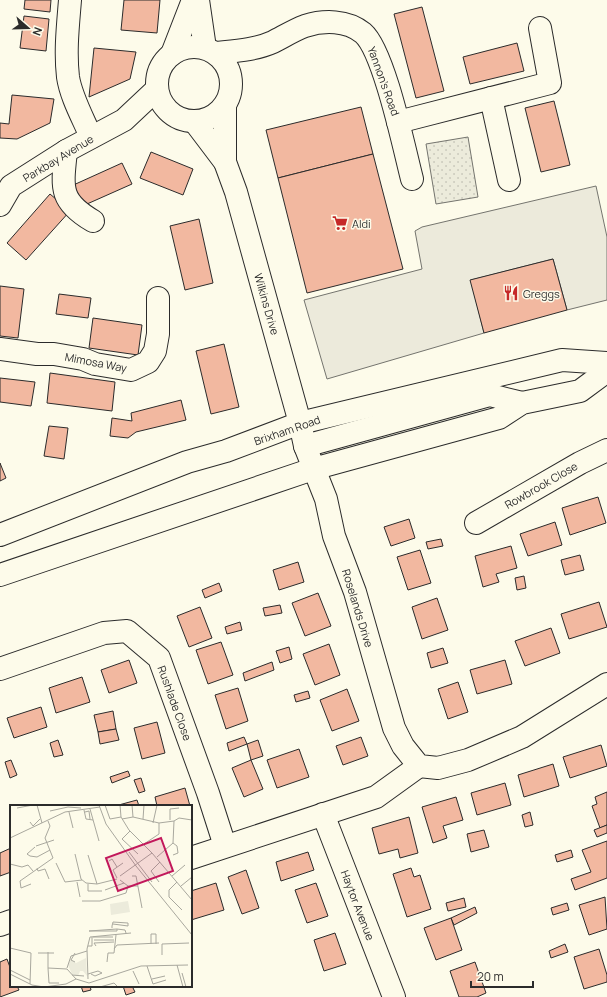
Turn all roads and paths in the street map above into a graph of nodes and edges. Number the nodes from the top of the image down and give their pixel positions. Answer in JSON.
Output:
{"nodes":[{"id":1,"x":70,"y":0,"type":"edge"},
{"id":2,"x":193,"y":0,"type":"edge"},
{"id":3,"x":198,"y":0,"type":"edge"},
{"id":4,"x":540,"y":28,"type":"dead end"},
{"id":5,"x":251,"y":50,"type":"junction"},
{"id":6,"x":211,"y":51,"type":"junction"},
{"id":7,"x":172,"y":54,"type":"junction"},
{"id":8,"x":232,"y":82,"type":"junction"},
{"id":9,"x":157,"y":89,"type":"junction"},
{"id":10,"x":491,"y":98,"type":"junction"},
{"id":11,"x":225,"y":106,"type":"junction"},
{"id":12,"x":171,"y":114,"type":"junction"},
{"id":13,"x":124,"y":120,"type":"junction"},
{"id":14,"x":194,"y":121,"type":"junction"},
{"id":15,"x":398,"y":122,"type":"junction"},
{"id":16,"x":91,"y":137,"type":"junction"},
{"id":17,"x":66,"y":151,"type":"junction"},
{"id":18,"x":225,"y":162,"type":"junction"},
{"id":19,"x":412,"y":178,"type":"dead end"},
{"id":20,"x":509,"y":180,"type":"dead end"},
{"id":21,"x":6,"y":183,"type":"edge"},
{"id":22,"x":0,"y":205,"type":"edge"},
{"id":23,"x":93,"y":221,"type":"dead end"},
{"id":24,"x":158,"y":298,"type":"dead end"},
{"id":25,"x":0,"y":349,"type":"edge"},
{"id":26,"x":607,"y":363,"type":"edge"},
{"id":27,"x":607,"y":371,"type":"edge"},
{"id":28,"x":522,"y":403,"type":"junction"},
{"id":29,"x":300,"y":423,"type":"junction"},
{"id":30,"x":305,"y":446,"type":"junction"},
{"id":31,"x":607,"y":450,"type":"edge"},
{"id":32,"x":313,"y":469,"type":"junction"},
{"id":33,"x":476,"y":523,"type":"dead end"},
{"id":34,"x":0,"y":535,"type":"edge"},
{"id":35,"x":0,"y":575,"type":"edge"},
{"id":36,"x":0,"y":669,"type":"edge"},
{"id":37,"x":606,"y":688,"type":"edge"},
{"id":38,"x":418,"y":766,"type":"junction"},
{"id":39,"x":323,"y":814,"type":"junction"},
{"id":40,"x":225,"y":846,"type":"junction"},
{"id":41,"x":192,"y":858,"type":"edge"},
{"id":42,"x":10,"y":921,"type":"edge"},
{"id":43,"x":0,"y":925,"type":"edge"},
{"id":44,"x":394,"y":997,"type":"edge"}],
"edges":[{"from":1,"to":16,"type":"street"},
{"from":2,"to":7,"type":"street"},
{"from":3,"to":6,"type":"street"},
{"from":4,"to":10,"type":"street"},
{"from":5,"to":6,"type":"street","name":"Yannon's Road"},
{"from":5,"to":8,"type":"street"},
{"from":5,"to":15,"type":"street","name":"Yannon's Road"},
{"from":6,"to":7,"type":"street"},
{"from":6,"to":8,"type":"street"},
{"from":7,"to":9,"type":"street"},
{"from":8,"to":11,"type":"street","name":"Wilkins Drive"},
{"from":9,"to":12,"type":"street"},
{"from":9,"to":13,"type":"street","name":"Parkbay Avenue"},
{"from":10,"to":15,"type":"street"},
{"from":10,"to":20,"type":"street"},
{"from":11,"to":14,"type":"street"},
{"from":11,"to":18,"type":"street","name":"Wilkins Drive"},
{"from":12,"to":13,"type":"street","name":"Parkbay Avenue"},
{"from":12,"to":14,"type":"street"},
{"from":13,"to":16,"type":"street","name":"Parkbay Avenue"},
{"from":14,"to":18,"type":"street","name":"Wilkins Drive"},
{"from":15,"to":19,"type":"street","name":"Yannon's Road"},
{"from":16,"to":17,"type":"street","name":"Parkbay Avenue"},
{"from":17,"to":21,"type":"street","name":"Parkbay Avenue"},
{"from":17,"to":23,"type":"street"},
{"from":18,"to":29,"type":"street","name":"Wilkins Drive"},
{"from":21,"to":22,"type":"street","name":"Parkbay Avenue"},
{"from":24,"to":25,"type":"street","name":"Mimosa Way"},
{"from":26,"to":29,"type":"street","name":"Brixham Road"},
{"from":27,"to":28,"type":"street"},
{"from":28,"to":30,"type":"street"},
{"from":28,"to":32,"type":"street"},
{"from":29,"to":30,"type":"street","name":"Wilkins Drive"},
{"from":29,"to":34,"type":"street","name":"Brixham Road"},
{"from":30,"to":32,"type":"street","name":"Roselands Drive"},
{"from":31,"to":33,"type":"street","name":"Rowbrook Close"},
{"from":32,"to":35,"type":"street"},
{"from":32,"to":38,"type":"street","name":"Roselands Drive"},
{"from":36,"to":40,"type":"street","name":"Rushlade Close"},
{"from":37,"to":38,"type":"street"},
{"from":38,"to":39,"type":"street"},
{"from":39,"to":40,"type":"street"},
{"from":39,"to":44,"type":"street","name":"Haytor Avenue"},
{"from":40,"to":41,"type":"street"},
{"from":42,"to":43,"type":"street"}]}
